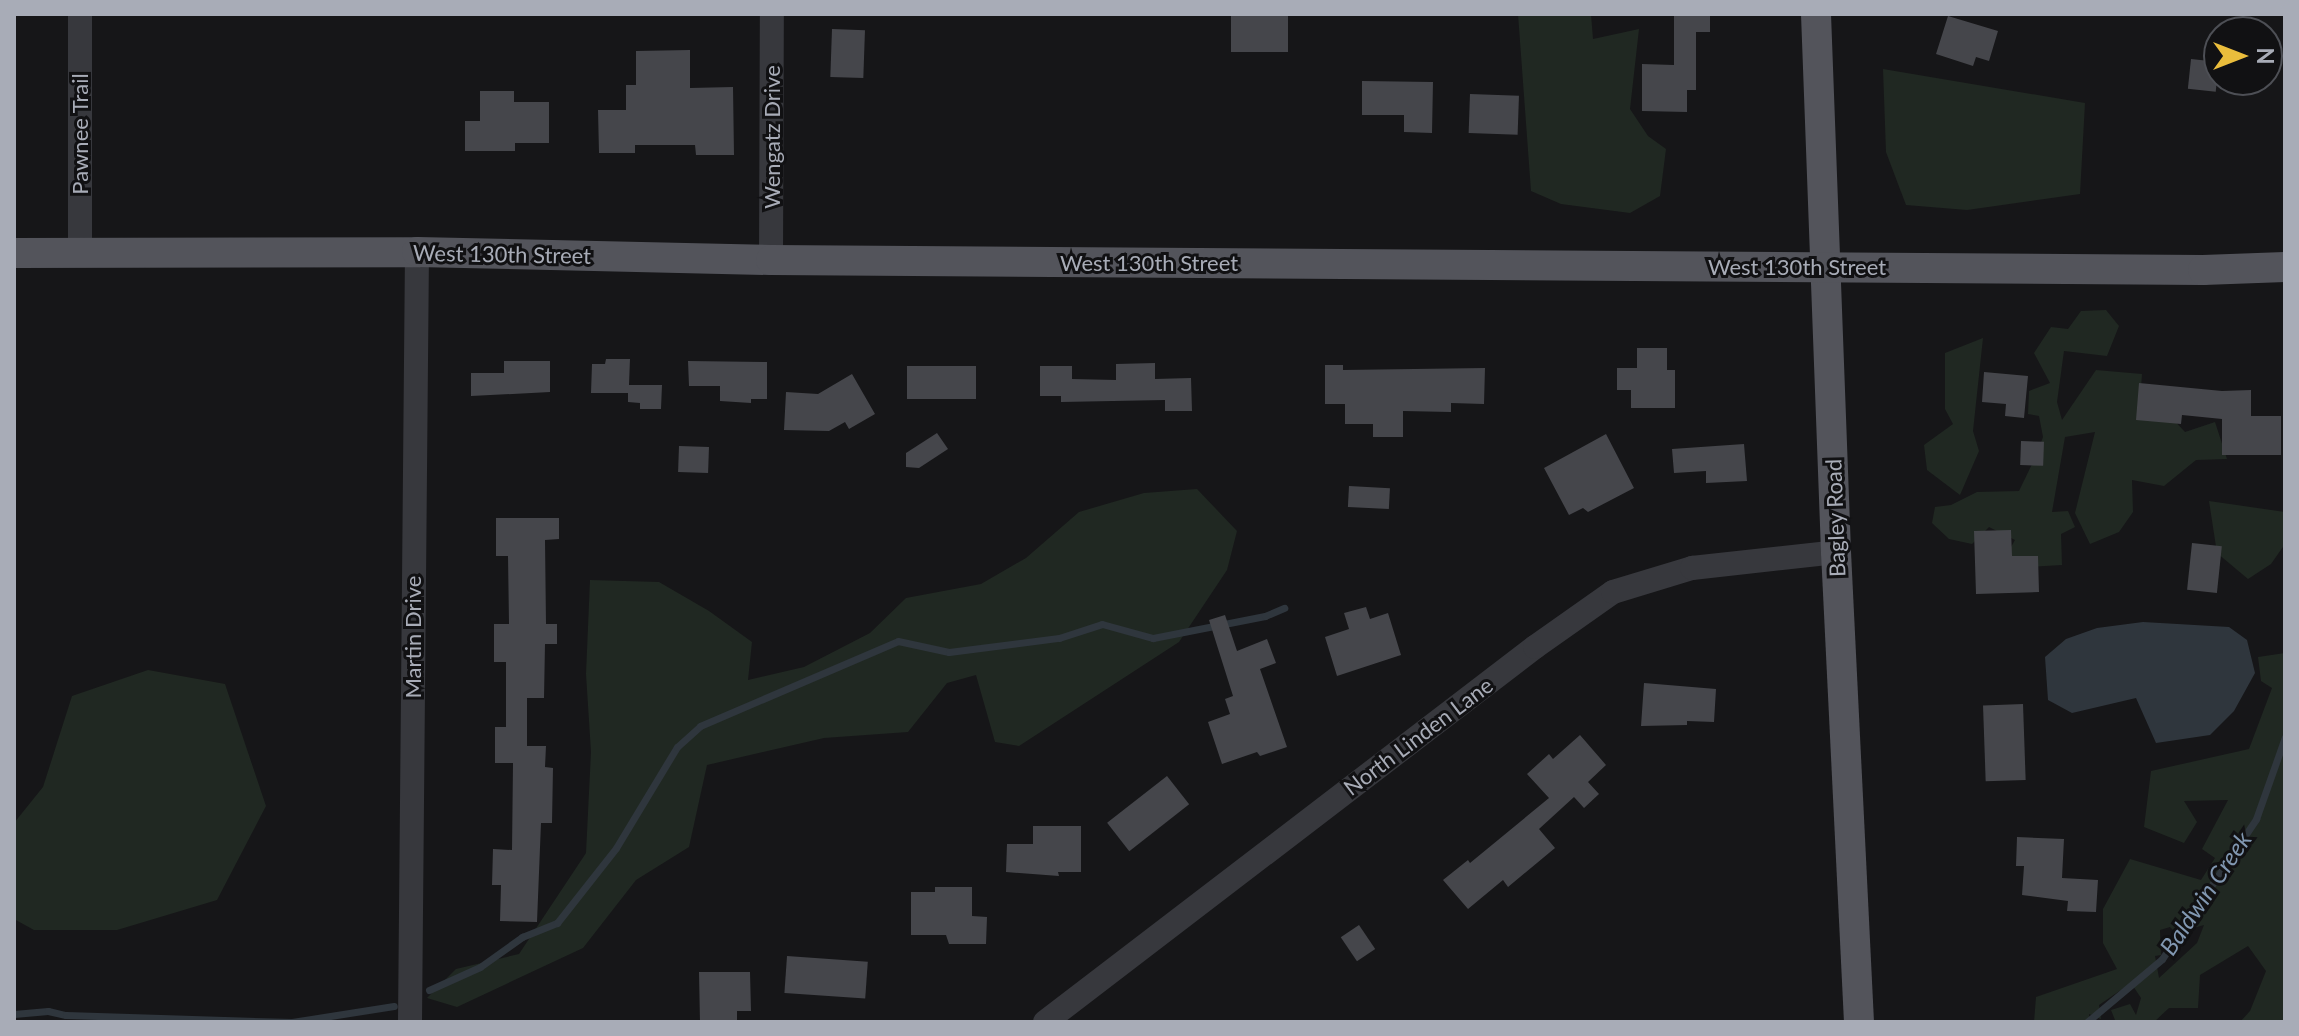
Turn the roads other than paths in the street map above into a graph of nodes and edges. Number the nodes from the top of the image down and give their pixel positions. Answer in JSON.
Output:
{"nodes":[{"id":1,"x":80,"y":14,"type":"edge"},
{"id":2,"x":772,"y":14,"type":"edge"},
{"id":3,"x":1816,"y":14,"type":"edge"},
{"id":4,"x":417,"y":252,"type":"junction"},
{"id":5,"x":14,"y":253,"type":"edge"},
{"id":6,"x":80,"y":254,"type":"junction"},
{"id":7,"x":771,"y":260,"type":"junction"},
{"id":8,"x":1826,"y":267,"type":"junction"},
{"id":9,"x":2285,"y":267,"type":"edge"},
{"id":10,"x":1836,"y":552,"type":"junction"},
{"id":11,"x":410,"y":1022,"type":"edge"},
{"id":12,"x":1045,"y":1022,"type":"edge"},
{"id":13,"x":1859,"y":1022,"type":"edge"}],
"edges":[{"from":1,"to":6,"type":"street","name":"Pawnee Trail"},
{"from":2,"to":7,"type":"street","name":"Wengatz Drive"},
{"from":3,"to":8,"type":"main road","name":"Bagley Road"},
{"from":4,"to":6,"type":"main road","name":"West 130th Street"},
{"from":4,"to":7,"type":"main road","name":"West 130th Street"},
{"from":4,"to":11,"type":"street","name":"Martin Drive"},
{"from":5,"to":6,"type":"main road","name":"West 130th Street"},
{"from":7,"to":8,"type":"main road","name":"West 130th Street"},
{"from":8,"to":9,"type":"main road","name":"West 130th Street"},
{"from":8,"to":10,"type":"main road","name":"Bagley Road"},
{"from":10,"to":12,"type":"street","name":"North Linden Lane"},
{"from":10,"to":13,"type":"main road","name":"Bagley Road"}]}
